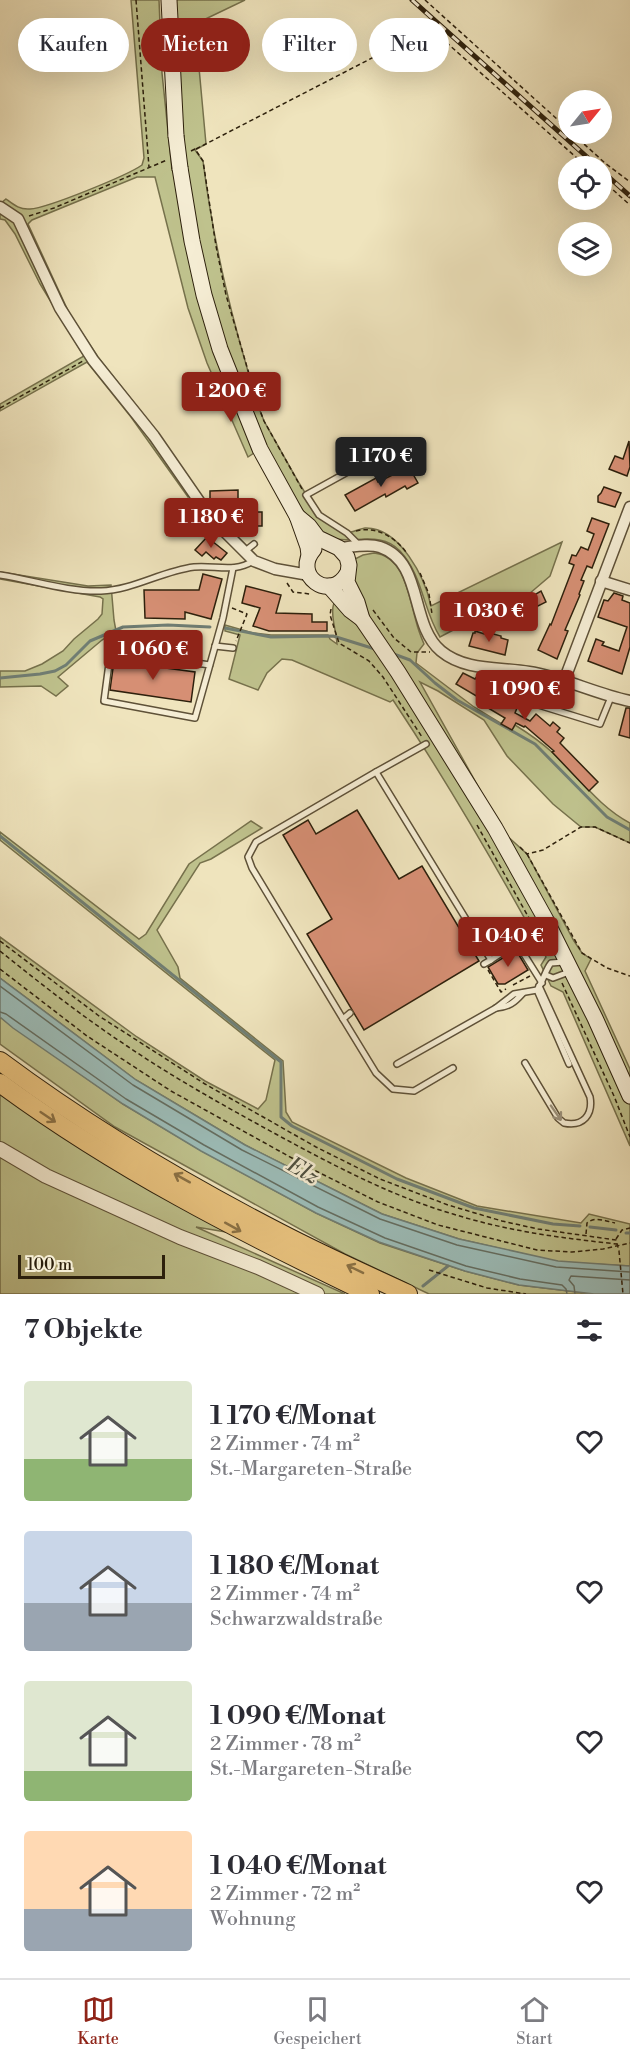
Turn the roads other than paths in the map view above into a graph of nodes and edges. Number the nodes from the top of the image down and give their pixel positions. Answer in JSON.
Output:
{"nodes":[{"id":1,"x":169,"y":0,"type":"edge"},
{"id":2,"x":0,"y":206,"type":"edge"},
{"id":3,"x":391,"y":448,"type":"dead end"},
{"id":4,"x":630,"y":507,"type":"edge"},
{"id":5,"x":297,"y":516,"type":"junction"},
{"id":6,"x":254,"y":543,"type":"dead end"},
{"id":7,"x":335,"y":546,"type":"junction"},
{"id":8,"x":360,"y":547,"type":"junction"},
{"id":9,"x":244,"y":552,"type":"junction"},
{"id":10,"x":254,"y":561,"type":"junction"},
{"id":11,"x":308,"y":563,"type":"junction"},
{"id":12,"x":347,"y":567,"type":"junction"},
{"id":13,"x":233,"y":568,"type":"junction"},
{"id":14,"x":0,"y":575,"type":"edge"},
{"id":15,"x":601,"y":581,"type":"junction"},
{"id":16,"x":329,"y":586,"type":"junction"},
{"id":17,"x":630,"y":590,"type":"edge"},
{"id":18,"x":367,"y":614,"type":"junction"},
{"id":19,"x":215,"y":646,"type":"junction"},
{"id":20,"x":233,"y":648,"type":"dead end"},
{"id":21,"x":210,"y":665,"type":"junction"},
{"id":22,"x":529,"y":672,"type":"junction"},
{"id":23,"x":564,"y":681,"type":"junction"},
{"id":24,"x":611,"y":697,"type":"junction"},
{"id":25,"x":630,"y":701,"type":"edge"},
{"id":26,"x":426,"y":744,"type":"road end"},
{"id":27,"x":376,"y":772,"type":"junction"},
{"id":28,"x":491,"y":960,"type":"junction"},
{"id":29,"x":484,"y":963,"type":"road end"},
{"id":30,"x":561,"y":968,"type":"junction"},
{"id":31,"x":546,"y":975,"type":"junction"},
{"id":32,"x":539,"y":986,"type":"junction"},
{"id":33,"x":350,"y":1013,"type":"dead end"},
{"id":34,"x":343,"y":1019,"type":"junction"},
{"id":35,"x":0,"y":1061,"type":"edge"},
{"id":36,"x":525,"y":1063,"type":"dead end"},
{"id":37,"x":397,"y":1064,"type":"dead end"},
{"id":38,"x":569,"y":1064,"type":"dead end"},
{"id":39,"x":453,"y":1068,"type":"dead end"},
{"id":40,"x":0,"y":1083,"type":"edge"},
{"id":41,"x":630,"y":1096,"type":"edge"},
{"id":42,"x":0,"y":1149,"type":"edge"},
{"id":43,"x":317,"y":1294,"type":"edge"},
{"id":44,"x":370,"y":1294,"type":"edge"},
{"id":45,"x":408,"y":1294,"type":"edge"}],
"edges":[{"from":1,"to":5,"type":"main road","bridge":true},
{"from":2,"to":9,"type":"street"},
{"from":3,"to":8,"type":"lane"},
{"from":4,"to":15,"type":"street"},
{"from":5,"to":7,"type":"main road"},
{"from":5,"to":11,"type":"main road"},
{"from":6,"to":9,"type":"lane"},
{"from":7,"to":8,"type":"street"},
{"from":7,"to":11,"type":"main road"},
{"from":7,"to":12,"type":"main road"},
{"from":8,"to":12,"type":"street"},
{"from":8,"to":22,"type":"street"},
{"from":9,"to":10,"type":"street"},
{"from":10,"to":11,"type":"street"},
{"from":10,"to":13,"type":"lane"},
{"from":11,"to":16,"type":"main road"},
{"from":12,"to":16,"type":"main road"},
{"from":12,"to":18,"type":"main road"},
{"from":13,"to":14,"type":"lane"},
{"from":13,"to":19,"type":"lane"},
{"from":15,"to":17,"type":"street"},
{"from":15,"to":23,"type":"street"},
{"from":16,"to":18,"type":"main road"},
{"from":18,"to":30,"type":"main road"},
{"from":19,"to":20,"type":"lane"},
{"from":19,"to":21,"type":"lane"},
{"from":21,"to":21,"type":"lane"},
{"from":22,"to":23,"type":"street"},
{"from":22,"to":24,"type":"lane"},
{"from":23,"to":24,"type":"street"},
{"from":24,"to":25,"type":"street"},
{"from":26,"to":27,"type":"lane"},
{"from":27,"to":28,"type":"lane"},
{"from":27,"to":34,"type":"lane"},
{"from":28,"to":29,"type":"lane"},
{"from":28,"to":32,"type":"lane"},
{"from":30,"to":31,"type":"lane"},
{"from":30,"to":31,"type":"lane"},
{"from":30,"to":41,"type":"main road"},
{"from":31,"to":32,"type":"lane"},
{"from":36,"to":32,"type":"lane","one_way":true},
{"from":32,"to":37,"type":"lane"},
{"from":32,"to":38,"type":"lane"},
{"from":33,"to":34,"type":"lane"},
{"from":34,"to":39,"type":"lane"},
{"from":45,"to":35,"type":"highway","one_way":true},
{"from":40,"to":44,"type":"highway","one_way":true},
{"from":42,"to":43,"type":"street"}]}
